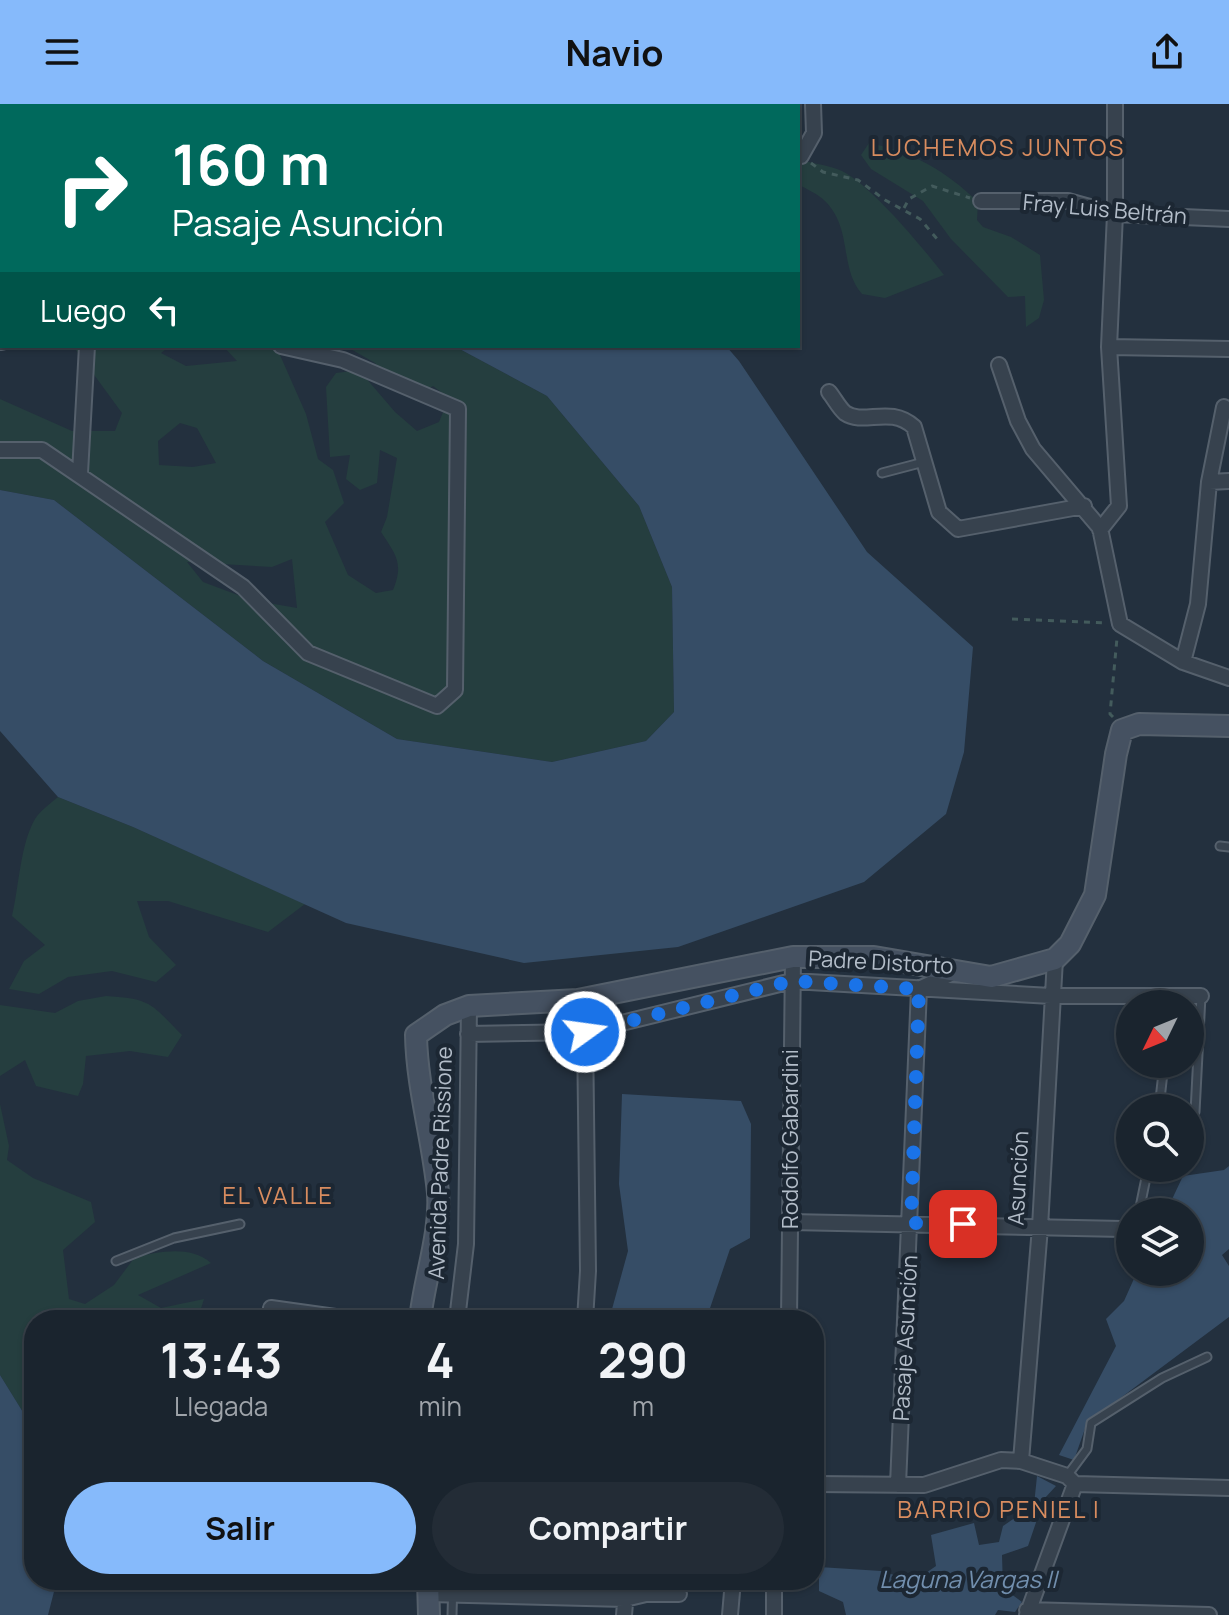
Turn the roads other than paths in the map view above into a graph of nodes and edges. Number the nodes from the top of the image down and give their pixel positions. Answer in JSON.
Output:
{"nodes":[{"id":1,"x":813,"y":104,"type":"edge"},
{"id":2,"x":1115,"y":104,"type":"edge"},
{"id":3,"x":800,"y":156,"type":"edge"},
{"id":4,"x":981,"y":201,"type":"road end"},
{"id":5,"x":1115,"y":214,"type":"junction"},
{"id":6,"x":1229,"y":219,"type":"edge"},
{"id":7,"x":1109,"y":347,"type":"junction"},
{"id":8,"x":87,"y":348,"type":"edge"},
{"id":9,"x":290,"y":348,"type":"edge"},
{"id":10,"x":1229,"y":349,"type":"edge"},
{"id":11,"x":999,"y":365,"type":"dead end"},
{"id":12,"x":829,"y":392,"type":"dead end"},
{"id":13,"x":1224,"y":407,"type":"dead end"},
{"id":14,"x":0,"y":450,"type":"edge"},
{"id":15,"x":924,"y":462,"type":"junction"},
{"id":16,"x":80,"y":473,"type":"junction"},
{"id":17,"x":882,"y":473,"type":"dead end"},
{"id":18,"x":1229,"y":481,"type":"edge"},
{"id":19,"x":1209,"y":482,"type":"junction"},
{"id":20,"x":1084,"y":506,"type":"junction"},
{"id":21,"x":1100,"y":530,"type":"junction"},
{"id":22,"x":1183,"y":662,"type":"junction"},
{"id":23,"x":1229,"y":678,"type":"edge"},
{"id":24,"x":1229,"y":726,"type":"edge"},
{"id":25,"x":1220,"y":846,"type":"dead end"},
{"id":26,"x":1229,"y":847,"type":"edge"},
{"id":27,"x":793,"y":957,"type":"junction"},
{"id":28,"x":1055,"y":959,"type":"junction"},
{"id":29,"x":953,"y":973,"type":"junction"},
{"id":30,"x":792,"y":981,"type":"junction"},
{"id":31,"x":919,"y":989,"type":"junction"},
{"id":32,"x":1051,"y":996,"type":"junction"},
{"id":33,"x":1116,"y":998,"type":"edge"},
{"id":34,"x":578,"y":1000,"type":"junction"},
{"id":35,"x":469,"y":1006,"type":"junction"},
{"id":36,"x":445,"y":1015,"type":"joint"},
{"id":37,"x":585,"y":1032,"type":"junction"},
{"id":38,"x":468,"y":1034,"type":"junction"},
{"id":39,"x":790,"y":1222,"type":"junction"},
{"id":40,"x":911,"y":1223,"type":"junction"},
{"id":41,"x":240,"y":1224,"type":"dead end"},
{"id":42,"x":1116,"y":1225,"type":"edge"},
{"id":43,"x":1040,"y":1227,"type":"junction"},
{"id":44,"x":116,"y":1261,"type":"dead end"},
{"id":45,"x":271,"y":1308,"type":"dead end"},
{"id":46,"x":285,"y":1310,"type":"edge"},
{"id":47,"x":422,"y":1310,"type":"edge"},
{"id":48,"x":458,"y":1310,"type":"edge"},
{"id":49,"x":586,"y":1310,"type":"edge"},
{"id":50,"x":789,"y":1310,"type":"edge"},
{"id":51,"x":1207,"y":1357,"type":"dead end"},
{"id":52,"x":1021,"y":1461,"type":"junction"},
{"id":53,"x":1071,"y":1480,"type":"junction"},
{"id":54,"x":824,"y":1484,"type":"edge"},
{"id":55,"x":898,"y":1485,"type":"junction"},
{"id":56,"x":1229,"y":1488,"type":"edge"},
{"id":57,"x":428,"y":1590,"type":"edge"},
{"id":58,"x":452,"y":1590,"type":"edge"},
{"id":59,"x":495,"y":1590,"type":"edge"},
{"id":60,"x":626,"y":1590,"type":"edge"},
{"id":61,"x":774,"y":1590,"type":"edge"},
{"id":62,"x":732,"y":1592,"type":"dead end"},
{"id":63,"x":679,"y":1594,"type":"dead end"},
{"id":64,"x":625,"y":1599,"type":"junction"},
{"id":65,"x":1027,"y":1612,"type":"edge"},
{"id":66,"x":429,"y":1615,"type":"edge"},
{"id":67,"x":452,"y":1615,"type":"edge"},
{"id":68,"x":624,"y":1615,"type":"edge"},
{"id":69,"x":730,"y":1615,"type":"edge"},
{"id":70,"x":774,"y":1615,"type":"edge"},
{"id":71,"x":1209,"y":1615,"type":"edge"}],
"edges":[{"from":1,"to":3,"type":"street"},
{"from":2,"to":5,"type":"street"},
{"from":4,"to":5,"type":"street","name":"Fray Luis Beltrán"},
{"from":5,"to":6,"type":"street","name":"Fray Luis Beltrán"},
{"from":5,"to":7,"type":"street"},
{"from":7,"to":10,"type":"street"},
{"from":7,"to":21,"type":"street"},
{"from":8,"to":16,"type":"street"},
{"from":9,"to":16,"type":"street"},
{"from":11,"to":20,"type":"street"},
{"from":12,"to":15,"type":"street"},
{"from":13,"to":19,"type":"street"},
{"from":14,"to":16,"type":"street"},
{"from":15,"to":17,"type":"lane"},
{"from":15,"to":20,"type":"street"},
{"from":18,"to":19,"type":"street"},
{"from":19,"to":22,"type":"street"},
{"from":20,"to":21,"type":"street"},
{"from":21,"to":22,"type":"street"},
{"from":22,"to":23,"type":"street"},
{"from":24,"to":28,"type":"street"},
{"from":25,"to":26,"type":"lane"},
{"from":27,"to":29,"type":"street","name":"Padre Distorto"},
{"from":27,"to":30,"type":"street","name":"Rodolfo Gabardini"},
{"from":27,"to":34,"type":"street","name":"Padre Distorto"},
{"from":28,"to":29,"type":"street","name":"Padre Distorto"},
{"from":28,"to":32,"type":"street","name":"Asunción"},
{"from":29,"to":31,"type":"street"},
{"from":30,"to":31,"type":"street","name":"Padre Distorto"},
{"from":30,"to":37,"type":"street","name":"Padre Distorto"},
{"from":30,"to":39,"type":"street","name":"Rodolfo Gabardini"},
{"from":31,"to":32,"type":"street","name":"Padre Distorto"},
{"from":31,"to":40,"type":"street","name":"Pasaje Asunción"},
{"from":32,"to":33,"type":"street","name":"Padre Distorto"},
{"from":32,"to":43,"type":"street","name":"Asunción"},
{"from":34,"to":35,"type":"street","name":"Padre Distorto"},
{"from":34,"to":37,"type":"street"},
{"from":35,"to":36,"type":"street","name":"Padre Distorto"},
{"from":35,"to":38,"type":"street","name":"Avenida Padre Rissione"},
{"from":36,"to":47,"type":"street","name":"Avenida Padre Rissione"},
{"from":37,"to":38,"type":"street","name":"Padre Distorto"},
{"from":37,"to":49,"type":"street"},
{"from":38,"to":48,"type":"street","name":"Avenida Padre Rissione"},
{"from":39,"to":40,"type":"street"},
{"from":39,"to":50,"type":"street","name":"Rodolfo Gabardini"},
{"from":40,"to":43,"type":"street"},
{"from":40,"to":55,"type":"street","name":"Pasaje Asunción"},
{"from":41,"to":44,"type":"lane"},
{"from":42,"to":43,"type":"street"},
{"from":43,"to":52,"type":"street","name":"Asunción"},
{"from":45,"to":46,"type":"street"},
{"from":51,"to":53,"type":"lane"},
{"from":52,"to":53,"type":"street"},
{"from":52,"to":55,"type":"street"},
{"from":53,"to":56,"type":"street"},
{"from":53,"to":65,"type":"street"},
{"from":54,"to":55,"type":"street"},
{"from":57,"to":66,"type":"street"},
{"from":58,"to":67,"type":"lane"},
{"from":59,"to":64,"type":"street"},
{"from":60,"to":64,"type":"street"},
{"from":61,"to":70,"type":"street"},
{"from":62,"to":69,"type":"street"},
{"from":63,"to":64,"type":"street"},
{"from":64,"to":68,"type":"street"},
{"from":65,"to":71,"type":"street"}]}
